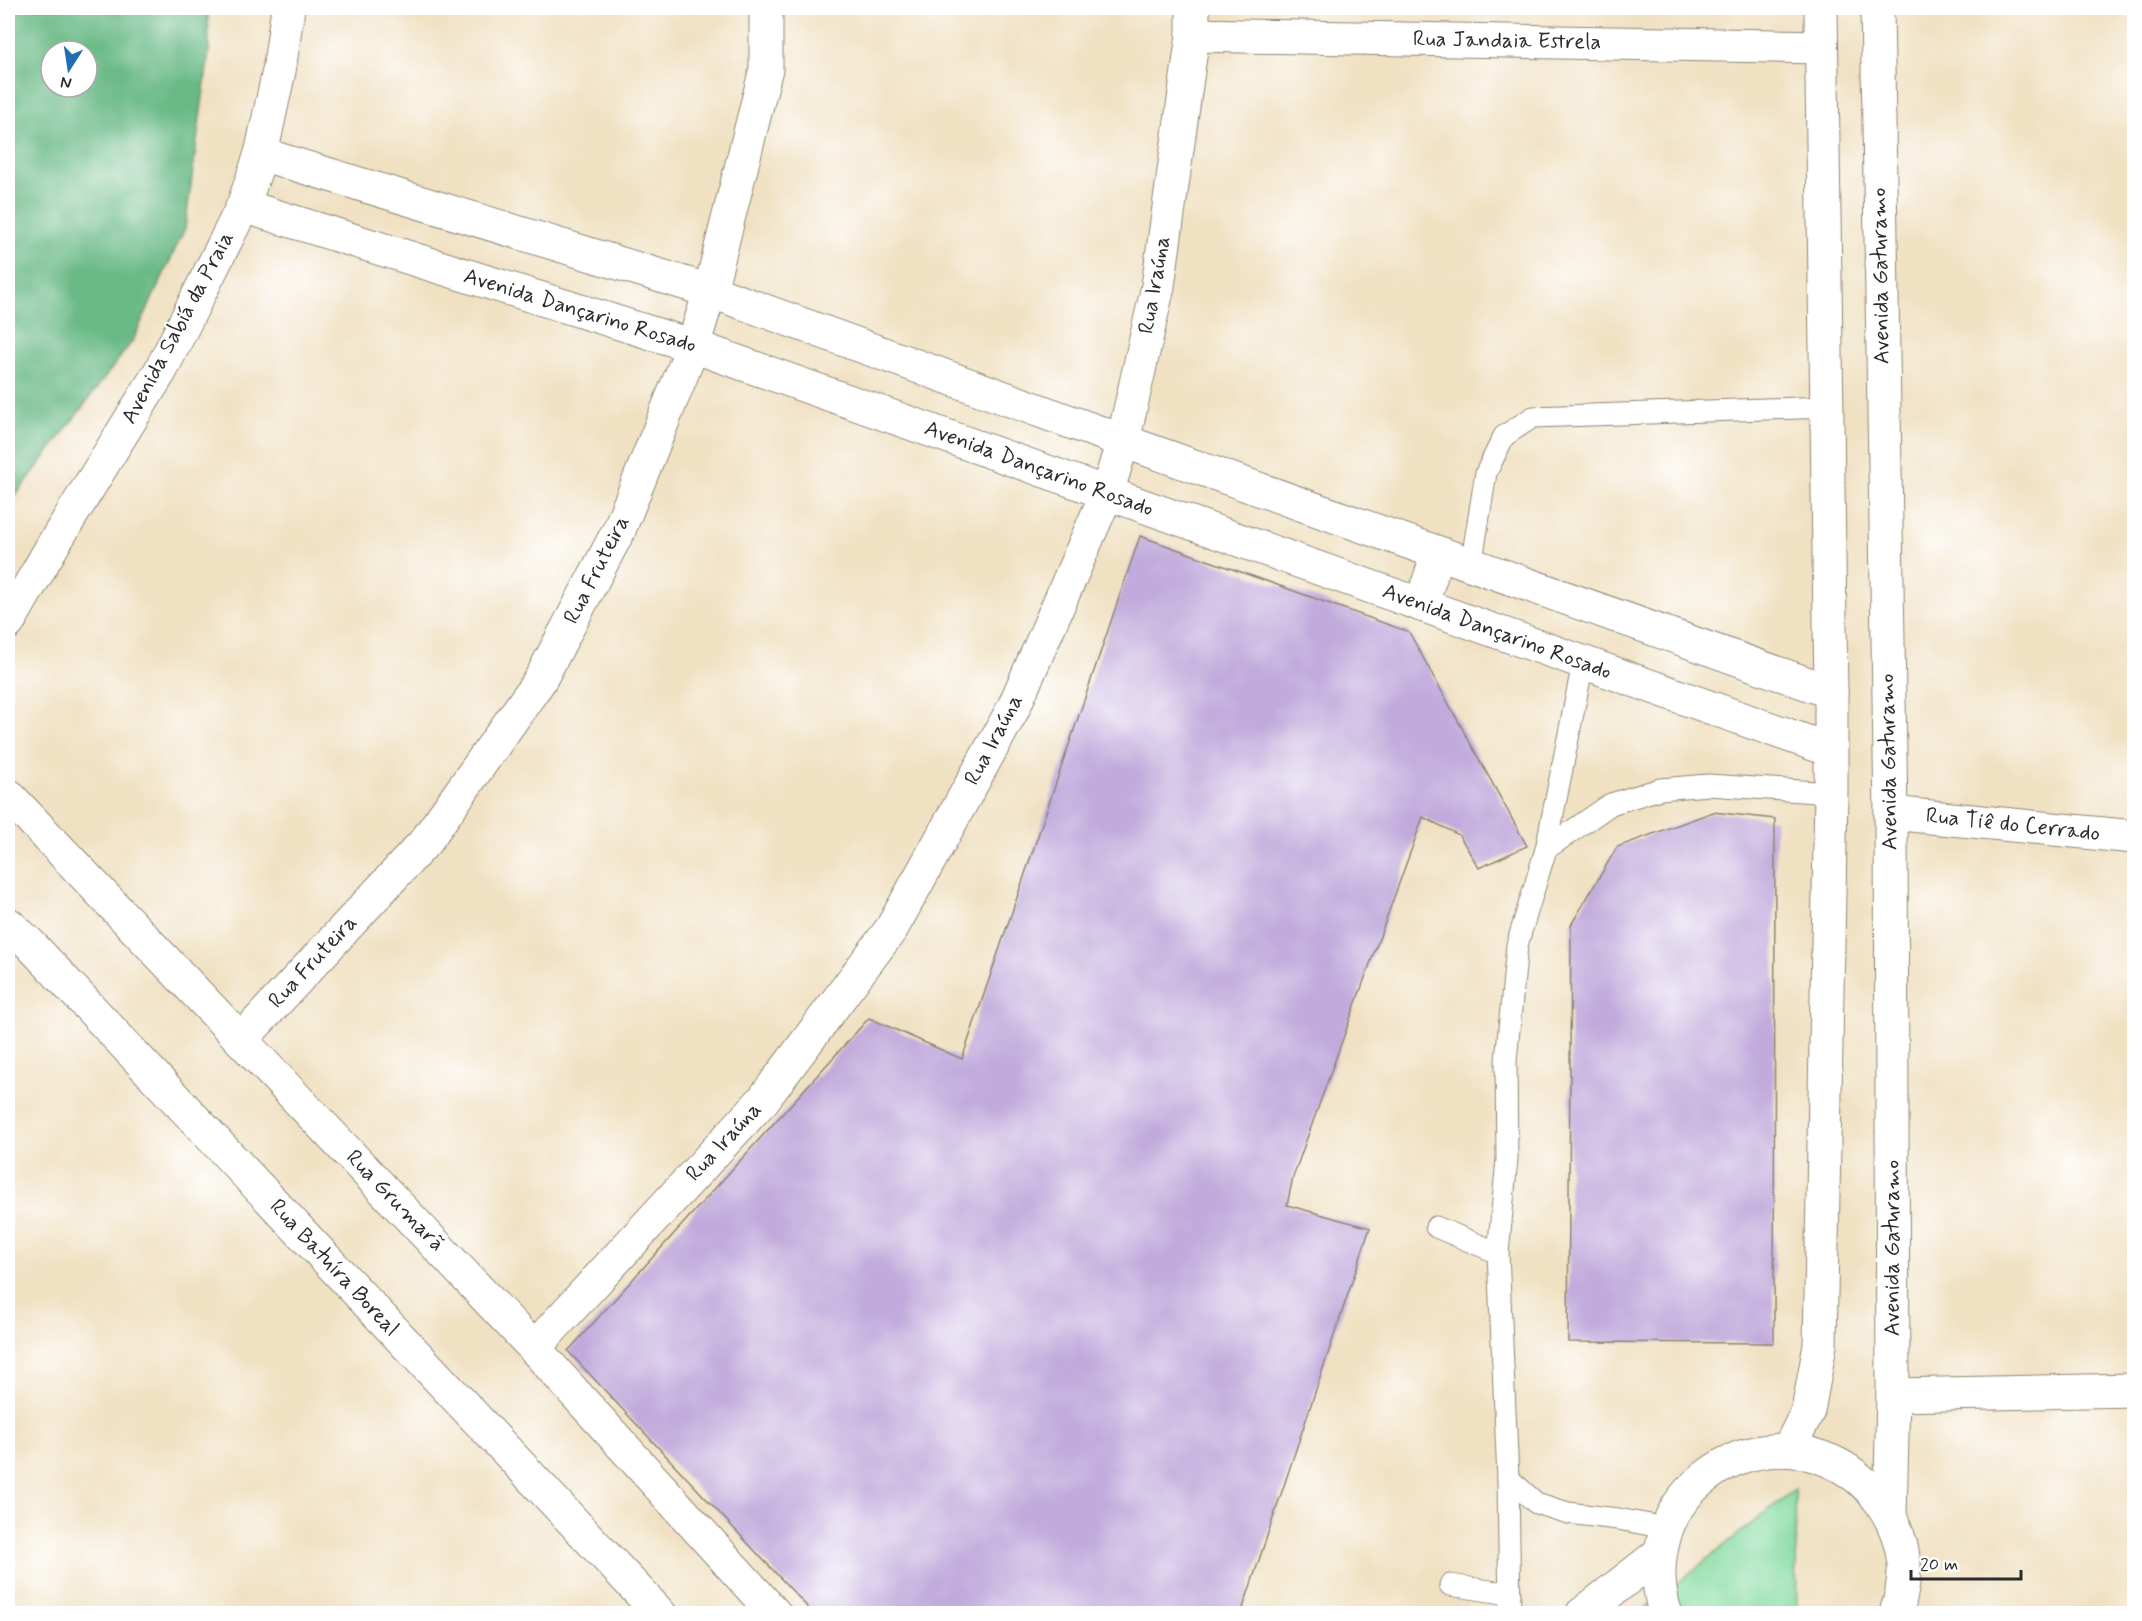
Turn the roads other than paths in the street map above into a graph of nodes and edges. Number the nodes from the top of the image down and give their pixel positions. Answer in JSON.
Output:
{"nodes":[{"id":1,"x":288,"y":8,"type":"edge"},
{"id":2,"x":766,"y":8,"type":"edge"},
{"id":3,"x":1821,"y":8,"type":"edge"},
{"id":4,"x":1877,"y":8,"type":"edge"},
{"id":5,"x":1193,"y":21,"type":"edge"},
{"id":6,"x":1821,"y":47,"type":"junction"},
{"id":7,"x":261,"y":154,"type":"junction"},
{"id":8,"x":243,"y":206,"type":"junction"},
{"id":9,"x":710,"y":291,"type":"junction"},
{"id":10,"x":693,"y":346,"type":"junction"},
{"id":11,"x":1827,"y":407,"type":"junction"},
{"id":12,"x":1123,"y":441,"type":"junction"},
{"id":13,"x":1107,"y":493,"type":"junction"},
{"id":14,"x":1438,"y":554,"type":"junction"},
{"id":15,"x":1471,"y":566,"type":"junction"},
{"id":16,"x":1421,"y":605,"type":"junction"},
{"id":17,"x":8,"y":623,"type":"edge"},
{"id":18,"x":1583,"y":663,"type":"junction"},
{"id":19,"x":1831,"y":692,"type":"junction"},
{"id":20,"x":1830,"y":750,"type":"junction"},
{"id":21,"x":1831,"y":793,"type":"junction"},
{"id":22,"x":8,"y":795,"type":"edge"},
{"id":23,"x":1891,"y":813,"type":"junction"},
{"id":24,"x":2134,"y":837,"type":"edge"},
{"id":25,"x":1546,"y":849,"type":"junction"},
{"id":26,"x":8,"y":924,"type":"edge"},
{"id":27,"x":241,"y":1040,"type":"junction"},
{"id":28,"x":1436,"y":1227,"type":"dead end"},
{"id":29,"x":1498,"y":1253,"type":"junction"},
{"id":30,"x":534,"y":1348,"type":"junction"},
{"id":31,"x":2134,"y":1390,"type":"edge"},
{"id":32,"x":1893,"y":1395,"type":"junction"},
{"id":33,"x":1788,"y":1450,"type":"junction"},
{"id":34,"x":1508,"y":1478,"type":"junction"},
{"id":35,"x":1890,"y":1517,"type":"junction"},
{"id":36,"x":1663,"y":1540,"type":"junction"},
{"id":37,"x":1450,"y":1585,"type":"dead end"},
{"id":38,"x":1510,"y":1604,"type":"edge"},
{"id":39,"x":660,"y":1614,"type":"edge"},
{"id":40,"x":775,"y":1614,"type":"edge"},
{"id":41,"x":1582,"y":1614,"type":"edge"},
{"id":42,"x":1666,"y":1614,"type":"edge"},
{"id":43,"x":1896,"y":1614,"type":"edge"}],
"edges":[{"from":1,"to":7,"type":"street","name":"Avenida Sabiá da Praia"},
{"from":2,"to":9,"type":"street","name":"Rua Fruteira"},
{"from":3,"to":6,"type":"street"},
{"from":4,"to":23,"type":"street","name":"Avenida Gaturamo"},
{"from":5,"to":6,"type":"street","name":"Rua Jandaia Estrela"},
{"from":5,"to":12,"type":"street","name":"Rua Iraúna"},
{"from":6,"to":11,"type":"street"},
{"from":7,"to":8,"type":"street","name":"Avenida Sabiá da Praia"},
{"from":7,"to":9,"type":"street"},
{"from":8,"to":10,"type":"street","name":"Avenida Dançarino Rosado"},
{"from":8,"to":17,"type":"street","name":"Avenida Sabiá da Praia"},
{"from":9,"to":10,"type":"street","name":"Rua Fruteira"},
{"from":9,"to":12,"type":"street"},
{"from":10,"to":13,"type":"street","name":"Avenida Dançarino Rosado"},
{"from":10,"to":27,"type":"street","name":"Rua Fruteira"},
{"from":11,"to":15,"type":"lane"},
{"from":11,"to":19,"type":"street"},
{"from":12,"to":13,"type":"street","name":"Rua Iraúna"},
{"from":12,"to":14,"type":"street"},
{"from":13,"to":16,"type":"street","name":"Avenida Dançarino Rosado"},
{"from":13,"to":30,"type":"street","name":"Rua Iraúna"},
{"from":14,"to":15,"type":"street"},
{"from":14,"to":16,"type":"street"},
{"from":15,"to":19,"type":"street"},
{"from":16,"to":18,"type":"street","name":"Avenida Dançarino Rosado"},
{"from":18,"to":20,"type":"street","name":"Avenida Dançarino Rosado"},
{"from":18,"to":25,"type":"lane"},
{"from":19,"to":20,"type":"street"},
{"from":20,"to":21,"type":"street"},
{"from":21,"to":25,"type":"lane"},
{"from":21,"to":33,"type":"street"},
{"from":22,"to":27,"type":"street","name":"Rua Grumarã"},
{"from":23,"to":24,"type":"street","name":"Rua Tiê do Cerrado"},
{"from":23,"to":32,"type":"street","name":"Avenida Gaturamo"},
{"from":25,"to":29,"type":"lane"},
{"from":26,"to":39,"type":"street","name":"Rua Batuíra Boreal"},
{"from":27,"to":30,"type":"street","name":"Rua Grumarã"},
{"from":28,"to":29,"type":"lane"},
{"from":29,"to":34,"type":"lane"},
{"from":30,"to":40,"type":"street","name":"Rua Grumarã"},
{"from":31,"to":32,"type":"street"},
{"from":32,"to":35,"type":"street","name":"Avenida Gaturamo"},
{"from":33,"to":35,"type":"street"},
{"from":33,"to":36,"type":"street"},
{"from":34,"to":36,"type":"lane"},
{"from":34,"to":38,"type":"lane"},
{"from":35,"to":43,"type":"street"},
{"from":36,"to":41,"type":"street"},
{"from":36,"to":42,"type":"street"},
{"from":37,"to":38,"type":"lane"}]}
